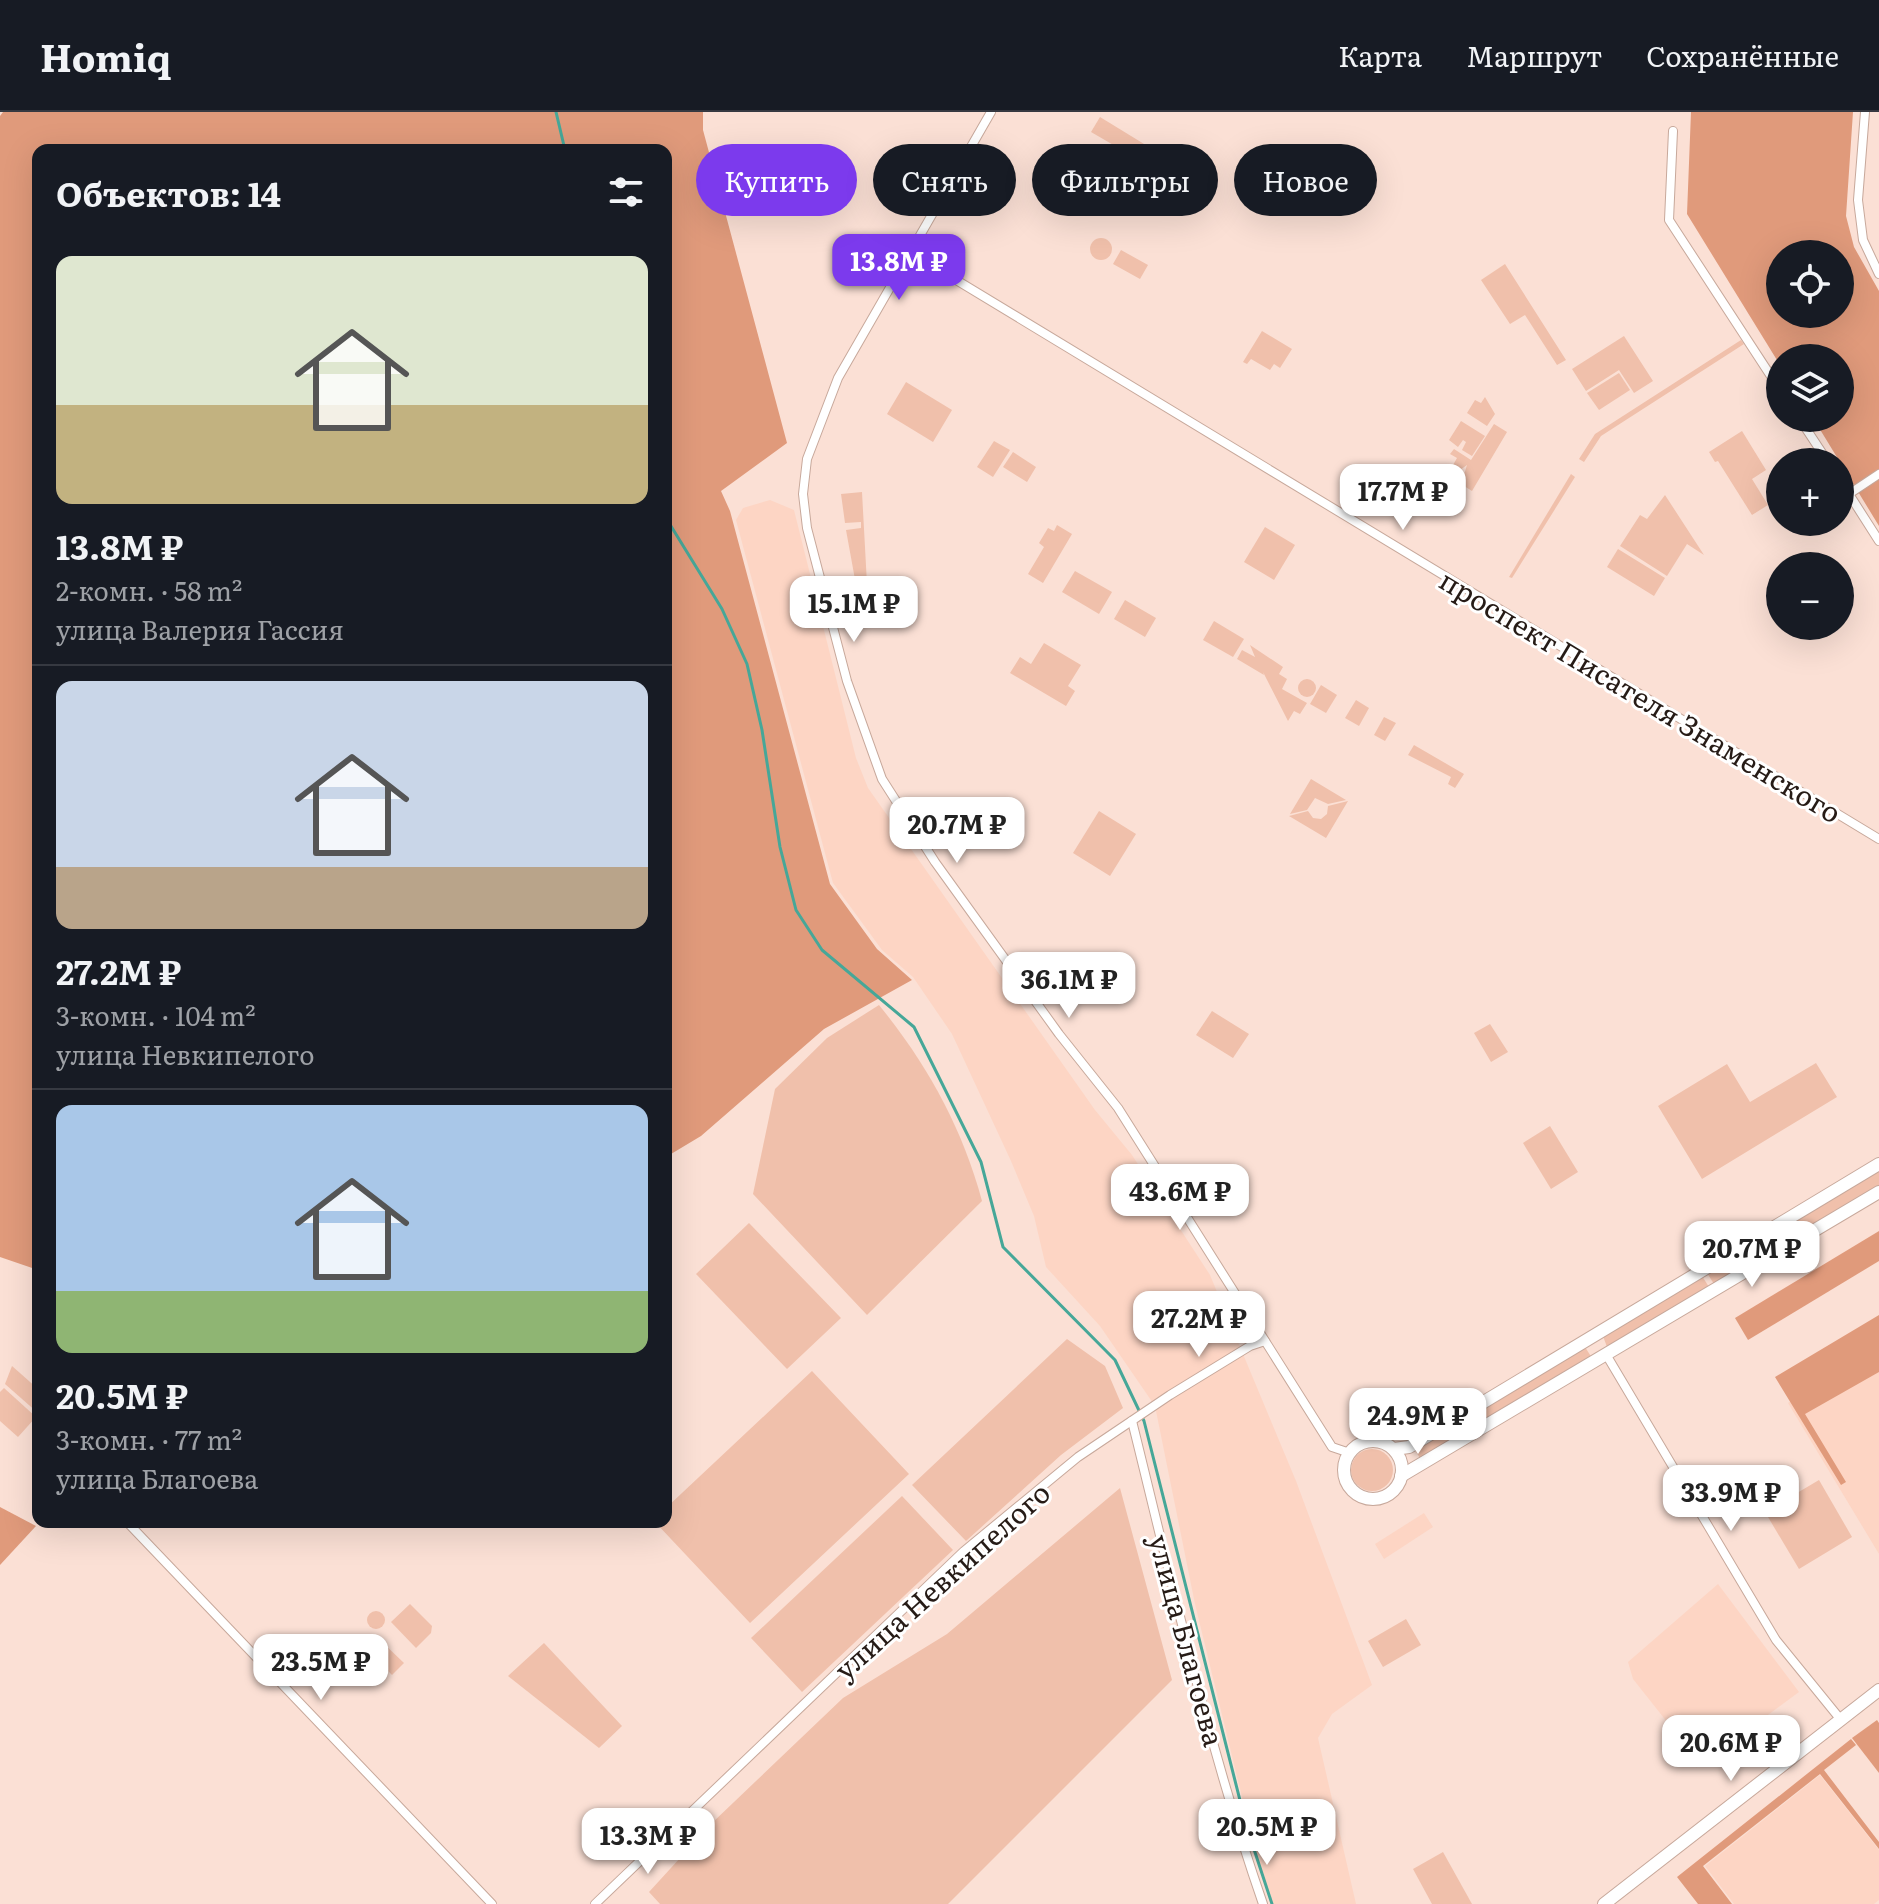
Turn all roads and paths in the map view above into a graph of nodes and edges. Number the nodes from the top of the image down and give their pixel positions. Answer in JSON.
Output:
{"nodes":[{"id":1,"x":991,"y":112,"type":"edge"},
{"id":2,"x":1865,"y":112,"type":"edge"},
{"id":3,"x":1673,"y":131,"type":"dead end"},
{"id":4,"x":910,"y":252,"type":"junction"},
{"id":5,"x":1879,"y":274,"type":"edge"},
{"id":6,"x":1766,"y":369,"type":"edge"},
{"id":7,"x":1879,"y":474,"type":"edge"},
{"id":8,"x":1854,"y":491,"type":"edge"},
{"id":9,"x":1854,"y":502,"type":"edge"},
{"id":10,"x":1879,"y":541,"type":"edge"},
{"id":11,"x":1879,"y":839,"type":"edge"},
{"id":12,"x":1879,"y":1164,"type":"edge"},
{"id":13,"x":1879,"y":1192,"type":"edge"},
{"id":14,"x":1598,"y":1331,"type":"junction"},
{"id":15,"x":1584,"y":1340,"type":"junction"},
{"id":16,"x":1265,"y":1341,"type":"junction"},
{"id":17,"x":1606,"y":1356,"type":"junction"},
{"id":18,"x":1134,"y":1419,"type":"junction"},
{"id":19,"x":1394,"y":1449,"type":"junction"},
{"id":20,"x":1350,"y":1453,"type":"junction"},
{"id":21,"x":1401,"y":1476,"type":"junction"},
{"id":22,"x":133,"y":1528,"type":"edge"},
{"id":23,"x":1879,"y":1690,"type":"edge"},
{"id":24,"x":1841,"y":1720,"type":"junction"},
{"id":25,"x":492,"y":1904,"type":"edge"},
{"id":26,"x":595,"y":1904,"type":"edge"},
{"id":27,"x":1263,"y":1904,"type":"edge"},
{"id":28,"x":1604,"y":1904,"type":"edge"}],
"edges":[{"from":1,"to":4,"type":"street"},
{"from":2,"to":5,"type":"street"},
{"from":3,"to":6,"type":"street"},
{"from":4,"to":11,"type":"street","name":"проспект Писателя Знаменского"},
{"from":4,"to":16,"type":"street"},
{"from":7,"to":8,"type":"street"},
{"from":9,"to":10,"type":"street"},
{"from":12,"to":14,"type":"street"},
{"from":13,"to":17,"type":"street"},
{"from":14,"to":15,"type":"street"},
{"from":14,"to":17,"type":"street"},
{"from":15,"to":17,"type":"street"},
{"from":15,"to":19,"type":"street"},
{"from":16,"to":18,"type":"street","name":"улица Невкипелого"},
{"from":16,"to":20,"type":"street"},
{"from":17,"to":21,"type":"street"},
{"from":17,"to":24,"type":"street"},
{"from":18,"to":26,"type":"street","name":"улица Невкипелого"},
{"from":18,"to":27,"type":"street","name":"улица Благоева"},
{"from":19,"to":20,"type":"street"},
{"from":19,"to":21,"type":"street"},
{"from":20,"to":21,"type":"street"},
{"from":22,"to":25,"type":"street"},
{"from":23,"to":24,"type":"street"},
{"from":24,"to":28,"type":"street"}]}
